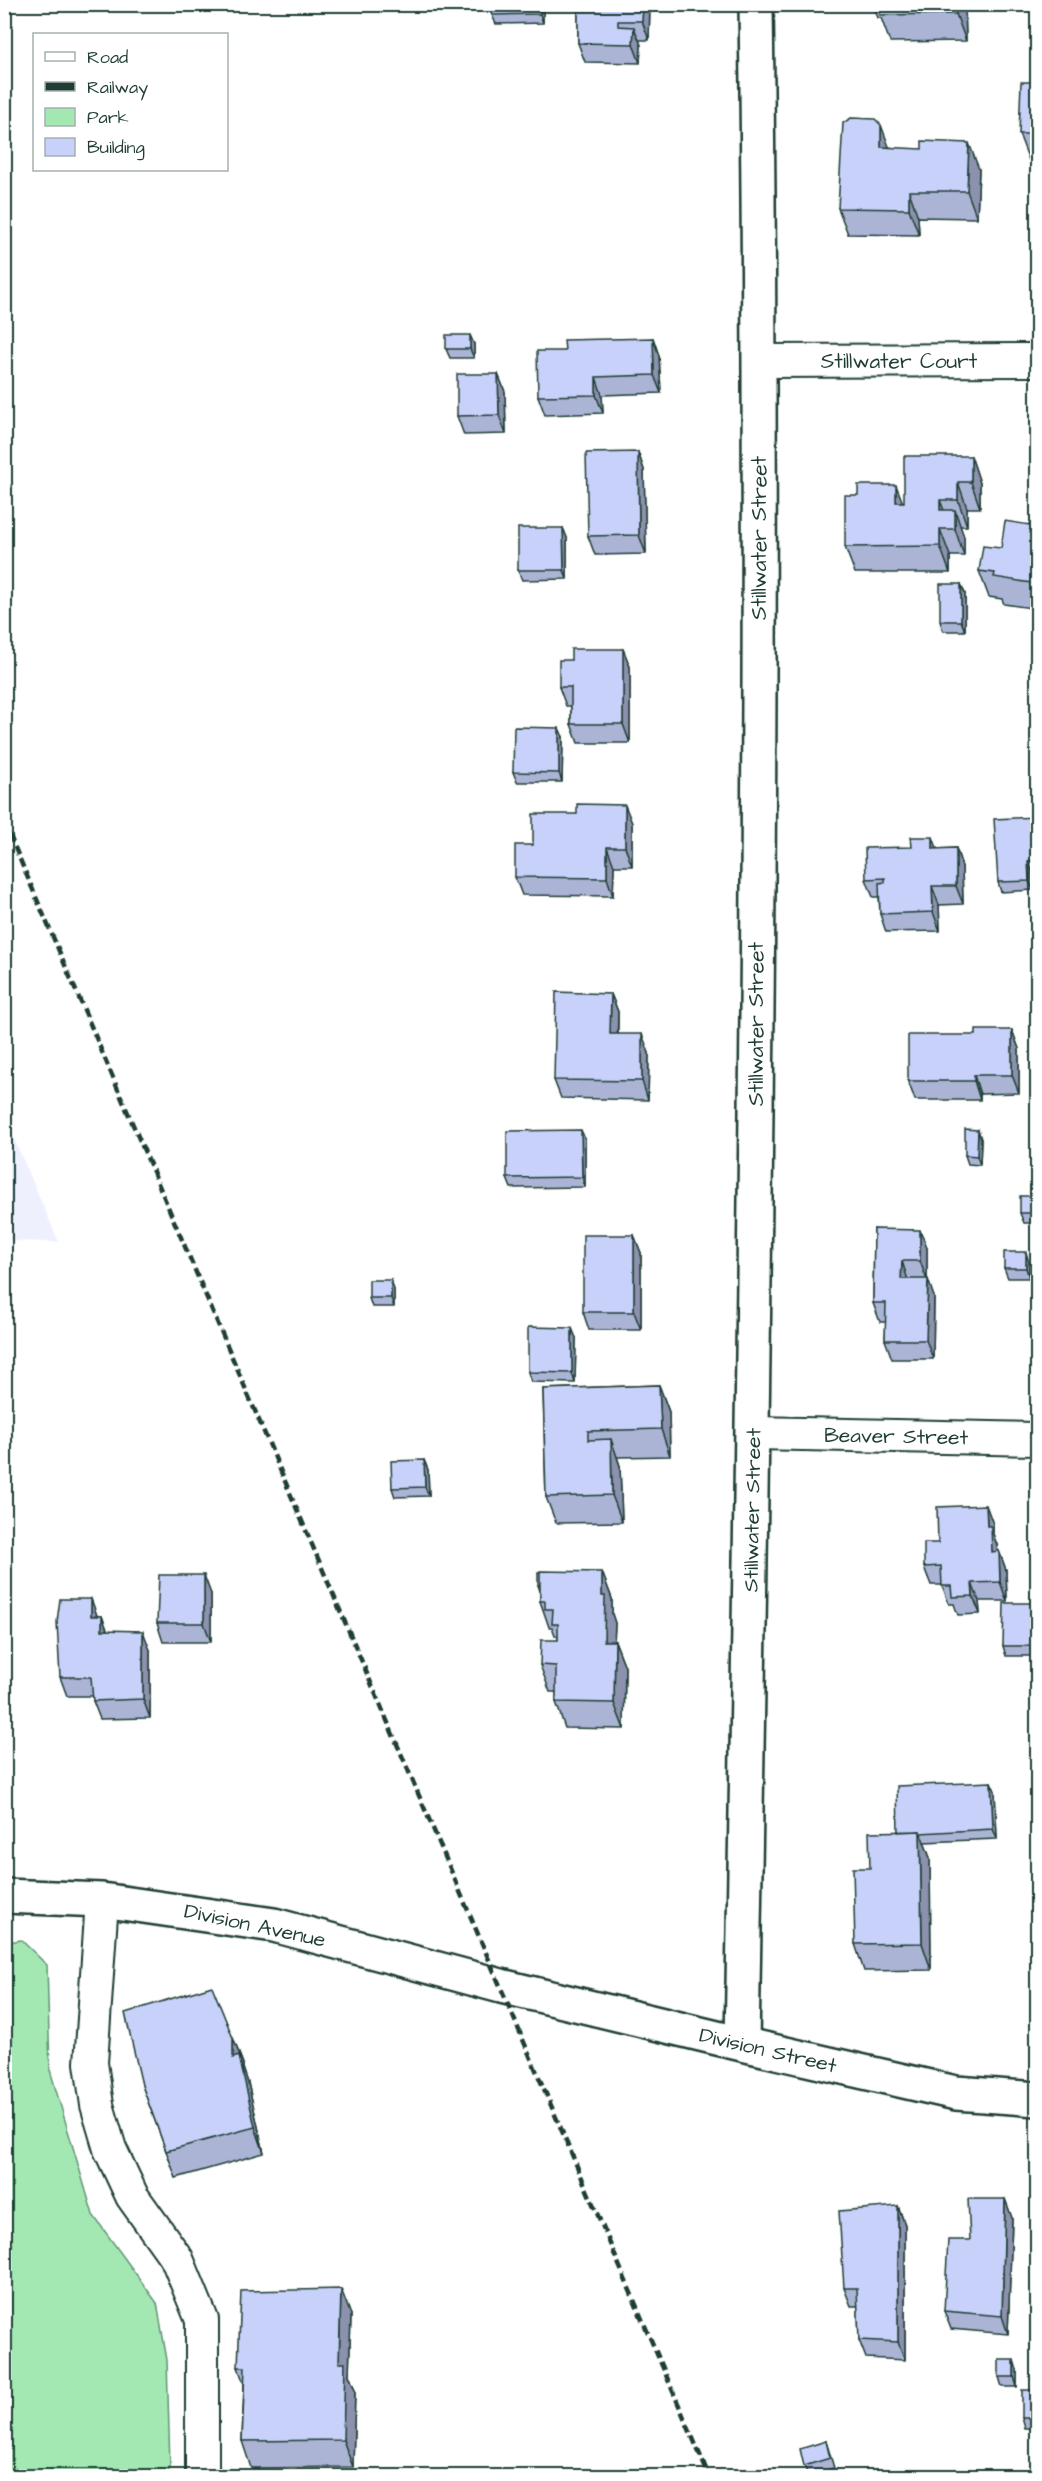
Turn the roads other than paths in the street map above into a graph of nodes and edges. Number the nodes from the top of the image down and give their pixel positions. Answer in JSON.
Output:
{"nodes":[{"id":1,"x":756,"y":4,"type":"edge"},
{"id":2,"x":1038,"y":360,"type":"edge"},
{"id":3,"x":760,"y":361,"type":"junction"},
{"id":4,"x":754,"y":1433,"type":"junction"},
{"id":5,"x":1038,"y":1439,"type":"edge"},
{"id":6,"x":4,"y":1896,"type":"edge"},
{"id":7,"x":102,"y":1900,"type":"junction"},
{"id":8,"x":501,"y":1986,"type":"joint"},
{"id":9,"x":742,"y":2044,"type":"junction"},
{"id":10,"x":1038,"y":2099,"type":"edge"},
{"id":11,"x":201,"y":2476,"type":"edge"}],
"edges":[{"from":1,"to":3,"type":"street","name":"Stillwater Street"},
{"from":2,"to":3,"type":"street","name":"Stillwater Court"},
{"from":3,"to":4,"type":"street","name":"Stillwater Street"},
{"from":4,"to":5,"type":"street","name":"Beaver Street"},
{"from":4,"to":9,"type":"street","name":"Stillwater Street"},
{"from":6,"to":7,"type":"street","name":"Division Avenue"},
{"from":7,"to":8,"type":"street","name":"Division Avenue"},
{"from":7,"to":11,"type":"street"},
{"from":8,"to":9,"type":"street","name":"Division Street"},
{"from":9,"to":10,"type":"street","name":"Division Street"}]}
